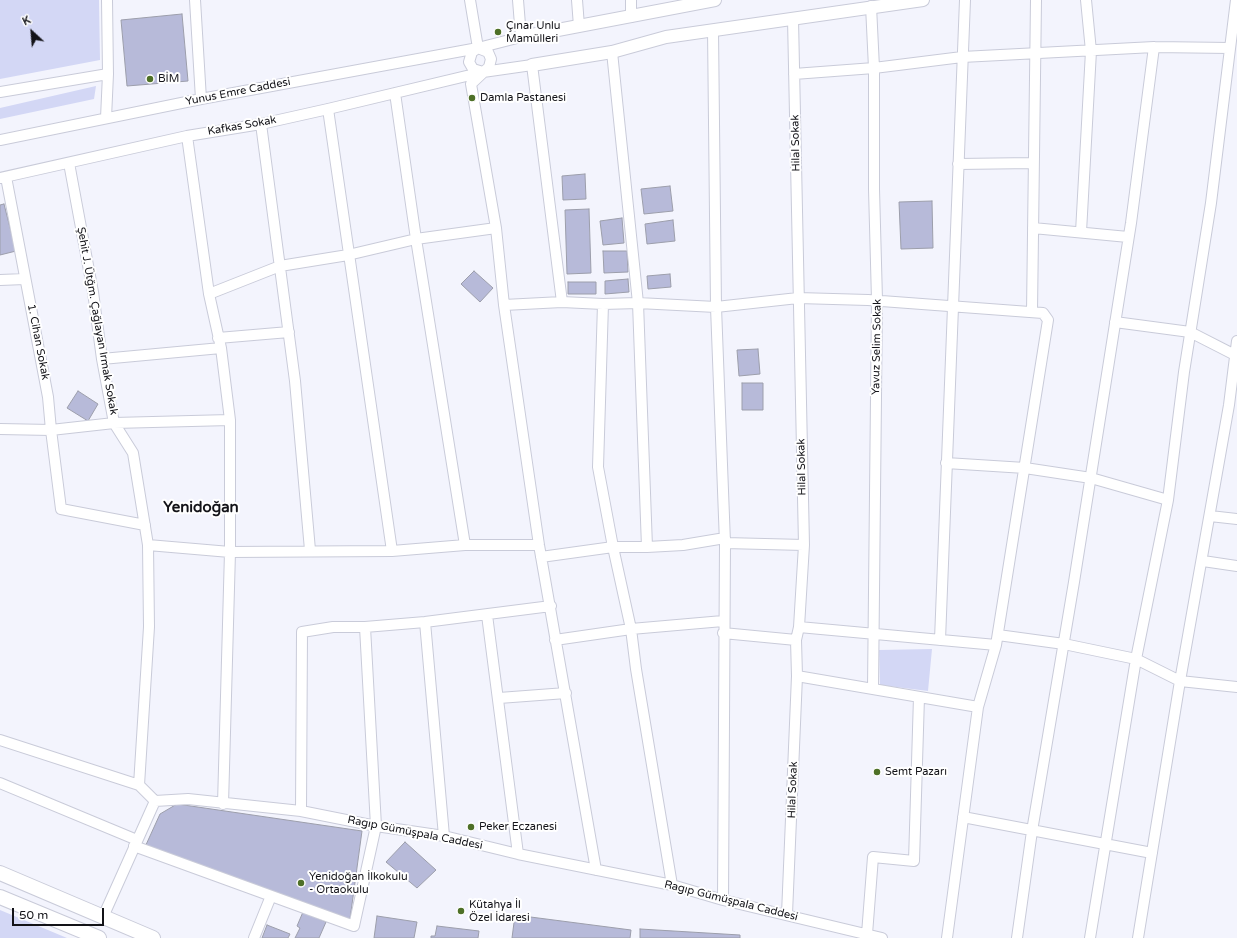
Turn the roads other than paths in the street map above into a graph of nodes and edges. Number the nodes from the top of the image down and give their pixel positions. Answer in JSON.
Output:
{"nodes":[{"id":1,"x":107,"y":0,"type":"edge"},
{"id":2,"x":195,"y":0,"type":"edge"},
{"id":3,"x":470,"y":0,"type":"edge"},
{"id":4,"x":518,"y":0,"type":"edge"},
{"id":5,"x":577,"y":0,"type":"edge"},
{"id":6,"x":631,"y":0,"type":"edge"},
{"id":7,"x":715,"y":0,"type":"edge"},
{"id":8,"x":923,"y":0,"type":"edge"},
{"id":9,"x":965,"y":0,"type":"edge"},
{"id":10,"x":1036,"y":0,"type":"edge"},
{"id":11,"x":1086,"y":0,"type":"edge"},
{"id":12,"x":1236,"y":0,"type":"edge"},
{"id":13,"x":692,"y":2,"type":"edge"},
{"id":14,"x":871,"y":6,"type":"junction"},
{"id":15,"x":631,"y":17,"type":"junction"},
{"id":16,"x":793,"y":19,"type":"junction"},
{"id":17,"x":579,"y":26,"type":"junction"},
{"id":18,"x":713,"y":30,"type":"junction"},
{"id":19,"x":521,"y":37,"type":"junction"},
{"id":20,"x":478,"y":48,"type":"junction"},
{"id":21,"x":1154,"y":48,"type":"junction"},
{"id":22,"x":1230,"y":48,"type":"junction"},
{"id":23,"x":1091,"y":51,"type":"junction"},
{"id":24,"x":612,"y":52,"type":"junction"},
{"id":25,"x":1034,"y":53,"type":"junction"},
{"id":26,"x":962,"y":57,"type":"junction"},
{"id":27,"x":532,"y":65,"type":"junction"},
{"id":28,"x":874,"y":68,"type":"junction"},
{"id":29,"x":483,"y":72,"type":"junction"},
{"id":30,"x":108,"y":74,"type":"junction"},
{"id":31,"x":794,"y":74,"type":"junction"},
{"id":32,"x":0,"y":92,"type":"edge"},
{"id":33,"x":395,"y":93,"type":"junction"},
{"id":34,"x":201,"y":99,"type":"junction"},
{"id":35,"x":328,"y":109,"type":"junction"},
{"id":36,"x":106,"y":118,"type":"junction"},
{"id":37,"x":261,"y":124,"type":"junction"},
{"id":38,"x":187,"y":136,"type":"junction"},
{"id":39,"x":0,"y":140,"type":"edge"},
{"id":40,"x":70,"y":163,"type":"junction"},
{"id":41,"x":1033,"y":163,"type":"junction"},
{"id":42,"x":958,"y":164,"type":"junction"},
{"id":43,"x":3,"y":177,"type":"edge"},
{"id":44,"x":496,"y":228,"type":"junction"},
{"id":45,"x":1033,"y":228,"type":"junction"},
{"id":46,"x":1081,"y":232,"type":"junction"},
{"id":47,"x":1128,"y":237,"type":"junction"},
{"id":48,"x":416,"y":239,"type":"junction"},
{"id":49,"x":348,"y":255,"type":"junction"},
{"id":50,"x":280,"y":266,"type":"junction"},
{"id":51,"x":25,"y":279,"type":"junction"},
{"id":52,"x":0,"y":280,"type":"edge"},
{"id":53,"x":209,"y":294,"type":"junction"},
{"id":54,"x":798,"y":298,"type":"junction"},
{"id":55,"x":877,"y":300,"type":"junction"},
{"id":56,"x":562,"y":302,"type":"junction"},
{"id":57,"x":638,"y":303,"type":"junction"},
{"id":58,"x":602,"y":304,"type":"junction"},
{"id":59,"x":504,"y":305,"type":"junction"},
{"id":60,"x":952,"y":306,"type":"junction"},
{"id":61,"x":716,"y":307,"type":"junction"},
{"id":62,"x":1032,"y":312,"type":"junction"},
{"id":63,"x":1115,"y":322,"type":"junction"},
{"id":64,"x":289,"y":332,"type":"junction"},
{"id":65,"x":1190,"y":332,"type":"junction"},
{"id":66,"x":218,"y":338,"type":"junction"},
{"id":67,"x":1237,"y":341,"type":"edge"},
{"id":68,"x":221,"y":348,"type":"junction"},
{"id":69,"x":1236,"y":356,"type":"edge"},
{"id":70,"x":102,"y":359,"type":"junction"},
{"id":71,"x":230,"y":420,"type":"junction"},
{"id":72,"x":114,"y":423,"type":"junction"},
{"id":73,"x":0,"y":429,"type":"edge"},
{"id":74,"x":50,"y":430,"type":"junction"},
{"id":75,"x":946,"y":463,"type":"junction"},
{"id":76,"x":1025,"y":468,"type":"junction"},
{"id":77,"x":1091,"y":478,"type":"junction"},
{"id":78,"x":1168,"y":500,"type":"junction"},
{"id":79,"x":1210,"y":516,"type":"junction"},
{"id":80,"x":1237,"y":520,"type":"edge"},
{"id":81,"x":145,"y":525,"type":"junction"},
{"id":82,"x":725,"y":541,"type":"junction"},
{"id":83,"x":148,"y":545,"type":"junction"},
{"id":84,"x":465,"y":545,"type":"junction"},
{"id":85,"x":539,"y":545,"type":"junction"},
{"id":86,"x":804,"y":545,"type":"junction"},
{"id":87,"x":613,"y":547,"type":"junction"},
{"id":88,"x":647,"y":547,"type":"junction"},
{"id":89,"x":310,"y":550,"type":"junction"},
{"id":90,"x":392,"y":551,"type":"junction"},
{"id":91,"x":230,"y":552,"type":"junction"},
{"id":92,"x":541,"y":557,"type":"junction"},
{"id":93,"x":1203,"y":561,"type":"junction"},
{"id":94,"x":1237,"y":566,"type":"edge"},
{"id":95,"x":551,"y":606,"type":"junction"},
{"id":96,"x":487,"y":615,"type":"junction"},
{"id":97,"x":723,"y":621,"type":"junction"},
{"id":98,"x":425,"y":622,"type":"junction"},
{"id":99,"x":799,"y":627,"type":"junction"},
{"id":100,"x":365,"y":628,"type":"junction"},
{"id":101,"x":631,"y":629,"type":"junction"},
{"id":102,"x":723,"y":633,"type":"junction"},
{"id":103,"x":873,"y":633,"type":"junction"},
{"id":104,"x":555,"y":640,"type":"junction"},
{"id":105,"x":796,"y":640,"type":"junction"},
{"id":106,"x":940,"y":640,"type":"junction"},
{"id":107,"x":997,"y":640,"type":"junction"},
{"id":108,"x":1064,"y":644,"type":"junction"},
{"id":109,"x":1136,"y":659,"type":"junction"},
{"id":110,"x":797,"y":676,"type":"junction"},
{"id":111,"x":1180,"y":681,"type":"junction"},
{"id":112,"x":1237,"y":687,"type":"edge"},
{"id":113,"x":873,"y":688,"type":"junction"},
{"id":114,"x":566,"y":693,"type":"junction"},
{"id":115,"x":919,"y":697,"type":"junction"},
{"id":116,"x":499,"y":698,"type":"junction"},
{"id":117,"x":978,"y":707,"type":"junction"},
{"id":118,"x":0,"y":740,"type":"edge"},
{"id":119,"x":0,"y":783,"type":"edge"},
{"id":120,"x":140,"y":785,"type":"junction"},
{"id":121,"x":155,"y":801,"type":"junction"},
{"id":122,"x":223,"y":804,"type":"junction"},
{"id":123,"x":301,"y":811,"type":"junction"},
{"id":124,"x":963,"y":817,"type":"junction"},
{"id":125,"x":376,"y":826,"type":"junction"},
{"id":126,"x":1032,"y":831,"type":"junction"},
{"id":127,"x":444,"y":836,"type":"junction"},
{"id":128,"x":135,"y":843,"type":"junction"},
{"id":129,"x":1105,"y":844,"type":"junction"},
{"id":130,"x":1152,"y":853,"type":"junction"},
{"id":131,"x":518,"y":854,"type":"junction"},
{"id":132,"x":596,"y":870,"type":"junction"},
{"id":133,"x":0,"y":873,"type":"edge"},
{"id":134,"x":672,"y":885,"type":"junction"},
{"id":135,"x":271,"y":896,"type":"junction"},
{"id":136,"x":0,"y":897,"type":"edge"},
{"id":137,"x":723,"y":900,"type":"junction"},
{"id":138,"x":787,"y":914,"type":"junction"},
{"id":139,"x":103,"y":917,"type":"junction"},
{"id":140,"x":867,"y":934,"type":"junction"},
{"id":141,"x":99,"y":938,"type":"edge"},
{"id":142,"x":153,"y":938,"type":"edge"},
{"id":143,"x":254,"y":938,"type":"edge"},
{"id":144,"x":882,"y":938,"type":"edge"},
{"id":145,"x":947,"y":938,"type":"edge"},
{"id":146,"x":1017,"y":938,"type":"edge"},
{"id":147,"x":1090,"y":938,"type":"edge"},
{"id":148,"x":1138,"y":938,"type":"edge"}],
"edges":[{"from":1,"to":30,"type":"street"},
{"from":2,"to":34,"type":"street"},
{"from":3,"to":20,"type":"street"},
{"from":4,"to":19,"type":"street"},
{"from":5,"to":17,"type":"street"},
{"from":6,"to":15,"type":"street"},
{"from":7,"to":13,"type":"street"},
{"from":8,"to":14,"type":"street"},
{"from":9,"to":26,"type":"street"},
{"from":10,"to":25,"type":"street"},
{"from":11,"to":23,"type":"street"},
{"from":12,"to":22,"type":"street"},
{"from":13,"to":15,"type":"street"},
{"from":14,"to":16,"type":"street"},
{"from":14,"to":28,"type":"street","name":"Yavuz Selim Sokak"},
{"from":15,"to":17,"type":"street"},
{"from":16,"to":18,"type":"street"},
{"from":16,"to":31,"type":"street","name":"Hilal Sokak"},
{"from":17,"to":19,"type":"street"},
{"from":18,"to":24,"type":"street"},
{"from":18,"to":61,"type":"street"},
{"from":19,"to":20,"type":"street","name":"Yunus Emre Caddesi"},
{"from":20,"to":29,"type":"street"},
{"from":20,"to":29,"type":"street"},
{"from":20,"to":34,"type":"street","name":"Yunus Emre Caddesi"},
{"from":21,"to":22,"type":"street"},
{"from":21,"to":23,"type":"street"},
{"from":21,"to":47,"type":"street"},
{"from":22,"to":65,"type":"street"},
{"from":23,"to":25,"type":"street"},
{"from":23,"to":46,"type":"street"},
{"from":24,"to":27,"type":"street"},
{"from":24,"to":57,"type":"street"},
{"from":25,"to":26,"type":"street"},
{"from":25,"to":41,"type":"street"},
{"from":26,"to":28,"type":"street"},
{"from":26,"to":42,"type":"street"},
{"from":27,"to":29,"type":"street","name":"Kafkas Sokak"},
{"from":27,"to":56,"type":"street"},
{"from":28,"to":31,"type":"street"},
{"from":28,"to":55,"type":"street","name":"Yavuz Selim Sokak"},
{"from":29,"to":33,"type":"street","name":"Kafkas Sokak"},
{"from":29,"to":44,"type":"street"},
{"from":30,"to":32,"type":"street"},
{"from":30,"to":36,"type":"street"},
{"from":31,"to":54,"type":"street","name":"Hilal Sokak"},
{"from":33,"to":35,"type":"street","name":"Kafkas Sokak"},
{"from":33,"to":48,"type":"street"},
{"from":34,"to":36,"type":"street","name":"Yunus Emre Caddesi"},
{"from":35,"to":37,"type":"street","name":"Kafkas Sokak"},
{"from":35,"to":49,"type":"street"},
{"from":36,"to":39,"type":"street","name":"Yunus Emre Caddesi"},
{"from":37,"to":38,"type":"street","name":"Kafkas Sokak"},
{"from":37,"to":50,"type":"street"},
{"from":38,"to":40,"type":"street","name":"Kafkas Sokak"},
{"from":38,"to":53,"type":"street"},
{"from":40,"to":43,"type":"street","name":"Kafkas Sokak"},
{"from":40,"to":70,"type":"street","name":"Şehit J. Ütğm. Çağlayan Irmak Sokak"},
{"from":41,"to":42,"type":"street"},
{"from":41,"to":45,"type":"street"},
{"from":42,"to":60,"type":"street"},
{"from":43,"to":51,"type":"street","name":"1. Cihan Sokak"},
{"from":44,"to":48,"type":"street"},
{"from":44,"to":59,"type":"street"},
{"from":45,"to":46,"type":"street"},
{"from":45,"to":62,"type":"street"},
{"from":46,"to":47,"type":"street"},
{"from":47,"to":63,"type":"street"},
{"from":48,"to":49,"type":"street"},
{"from":48,"to":84,"type":"street"},
{"from":49,"to":50,"type":"street"},
{"from":49,"to":90,"type":"street"},
{"from":50,"to":53,"type":"street"},
{"from":50,"to":64,"type":"street"},
{"from":51,"to":52,"type":"street"},
{"from":51,"to":74,"type":"street","name":"1. Cihan Sokak"},
{"from":53,"to":66,"type":"street"},
{"from":54,"to":55,"type":"street"},
{"from":54,"to":61,"type":"street"},
{"from":54,"to":86,"type":"street","name":"Hilal Sokak"},
{"from":55,"to":60,"type":"street"},
{"from":55,"to":103,"type":"street","name":"Yavuz Selim Sokak"},
{"from":56,"to":58,"type":"street"},
{"from":56,"to":59,"type":"street"},
{"from":57,"to":58,"type":"street"},
{"from":57,"to":61,"type":"street"},
{"from":57,"to":88,"type":"street"},
{"from":58,"to":87,"type":"street"},
{"from":59,"to":85,"type":"street"},
{"from":60,"to":62,"type":"street"},
{"from":60,"to":75,"type":"street"},
{"from":61,"to":82,"type":"street"},
{"from":62,"to":76,"type":"street"},
{"from":63,"to":65,"type":"street"},
{"from":63,"to":77,"type":"street"},
{"from":64,"to":66,"type":"street"},
{"from":64,"to":89,"type":"street"},
{"from":65,"to":69,"type":"street"},
{"from":65,"to":78,"type":"street"},
{"from":66,"to":68,"type":"street"},
{"from":67,"to":69,"type":"street"},
{"from":68,"to":70,"type":"street"},
{"from":68,"to":71,"type":"street"},
{"from":69,"to":79,"type":"street"},
{"from":70,"to":72,"type":"street","name":"Şehit J. Ütğm. Çağlayan Irmak Sokak"},
{"from":71,"to":72,"type":"street"},
{"from":71,"to":91,"type":"street"},
{"from":72,"to":74,"type":"street"},
{"from":72,"to":81,"type":"street","name":"Şehit J. Ütğm. Çağlayan Irmak Sokak"},
{"from":73,"to":74,"type":"street"},
{"from":74,"to":81,"type":"street","name":"1. Cihan Sokak"},
{"from":75,"to":76,"type":"street"},
{"from":75,"to":106,"type":"street"},
{"from":76,"to":77,"type":"street"},
{"from":76,"to":107,"type":"street"},
{"from":77,"to":78,"type":"street"},
{"from":77,"to":108,"type":"street"},
{"from":78,"to":109,"type":"street"},
{"from":79,"to":80,"type":"street"},
{"from":79,"to":93,"type":"street"},
{"from":81,"to":83,"type":"street","name":"Şehit J. Ütğm. Çağlayan Irmak Sokak"},
{"from":82,"to":86,"type":"street"},
{"from":82,"to":88,"type":"street"},
{"from":82,"to":97,"type":"street"},
{"from":83,"to":91,"type":"street"},
{"from":83,"to":120,"type":"street","name":"Şehit J. Ütğm. Çağlayan Irmak Sokak"},
{"from":84,"to":85,"type":"street"},
{"from":84,"to":90,"type":"street"},
{"from":85,"to":92,"type":"street"},
{"from":86,"to":99,"type":"street","name":"Hilal Sokak"},
{"from":87,"to":88,"type":"street"},
{"from":87,"to":92,"type":"street"},
{"from":87,"to":101,"type":"street"},
{"from":89,"to":90,"type":"street"},
{"from":89,"to":91,"type":"street"},
{"from":91,"to":122,"type":"street"},
{"from":92,"to":95,"type":"street"},
{"from":93,"to":94,"type":"street"},
{"from":93,"to":111,"type":"street"},
{"from":95,"to":96,"type":"street"},
{"from":95,"to":104,"type":"street"},
{"from":96,"to":98,"type":"street"},
{"from":96,"to":116,"type":"street"},
{"from":97,"to":101,"type":"street"},
{"from":97,"to":102,"type":"street"},
{"from":98,"to":100,"type":"street"},
{"from":98,"to":127,"type":"street"},
{"from":99,"to":103,"type":"street"},
{"from":99,"to":105,"type":"street","name":"Hilal Sokak"},
{"from":100,"to":123,"type":"street"},
{"from":100,"to":125,"type":"street"},
{"from":101,"to":104,"type":"street"},
{"from":101,"to":134,"type":"street"},
{"from":102,"to":105,"type":"street"},
{"from":102,"to":137,"type":"street"},
{"from":103,"to":106,"type":"street"},
{"from":103,"to":113,"type":"street","name":"Yavuz Selim Sokak"},
{"from":104,"to":114,"type":"street"},
{"from":105,"to":110,"type":"street","name":"Hilal Sokak"},
{"from":106,"to":107,"type":"street"},
{"from":107,"to":108,"type":"street"},
{"from":107,"to":117,"type":"street"},
{"from":108,"to":109,"type":"street"},
{"from":108,"to":126,"type":"street"},
{"from":109,"to":111,"type":"street"},
{"from":109,"to":129,"type":"street"},
{"from":110,"to":113,"type":"street"},
{"from":110,"to":138,"type":"street","name":"Hilal Sokak"},
{"from":111,"to":112,"type":"street"},
{"from":111,"to":130,"type":"street"},
{"from":113,"to":115,"type":"street"},
{"from":114,"to":116,"type":"street"},
{"from":114,"to":132,"type":"street"},
{"from":115,"to":117,"type":"street"},
{"from":115,"to":140,"type":"street"},
{"from":116,"to":131,"type":"street"},
{"from":117,"to":124,"type":"street"},
{"from":118,"to":120,"type":"street"},
{"from":119,"to":128,"type":"street"},
{"from":120,"to":121,"type":"street"},
{"from":121,"to":122,"type":"street","name":"Ragıp Gümüşpala Caddesi"},
{"from":121,"to":128,"type":"street"},
{"from":122,"to":123,"type":"street","name":"Ragıp Gümüşpala Caddesi"},
{"from":123,"to":125,"type":"street","name":"Ragıp Gümüşpala Caddesi"},
{"from":124,"to":126,"type":"street"},
{"from":124,"to":145,"type":"street"},
{"from":125,"to":127,"type":"street","name":"Ragıp Gümüşpala Caddesi"},
{"from":125,"to":135,"type":"street"},
{"from":126,"to":129,"type":"street"},
{"from":126,"to":146,"type":"street"},
{"from":127,"to":131,"type":"street","name":"Ragıp Gümüşpala Caddesi"},
{"from":128,"to":135,"type":"street"},
{"from":128,"to":139,"type":"street"},
{"from":129,"to":130,"type":"street"},
{"from":129,"to":147,"type":"street"},
{"from":130,"to":148,"type":"street"},
{"from":131,"to":132,"type":"street","name":"Ragıp Gümüşpala Caddesi"},
{"from":132,"to":134,"type":"street","name":"Ragıp Gümüşpala Caddesi"},
{"from":133,"to":139,"type":"main road"},
{"from":134,"to":137,"type":"street","name":"Ragıp Gümüşpala Caddesi"},
{"from":135,"to":143,"type":"street"},
{"from":136,"to":141,"type":"main road"},
{"from":137,"to":138,"type":"street","name":"Ragıp Gümüşpala Caddesi"},
{"from":138,"to":140,"type":"street","name":"Ragıp Gümüşpala Caddesi"},
{"from":139,"to":142,"type":"main road"},
{"from":140,"to":144,"type":"street","name":"Ragıp Gümüşpala Caddesi"}]}
